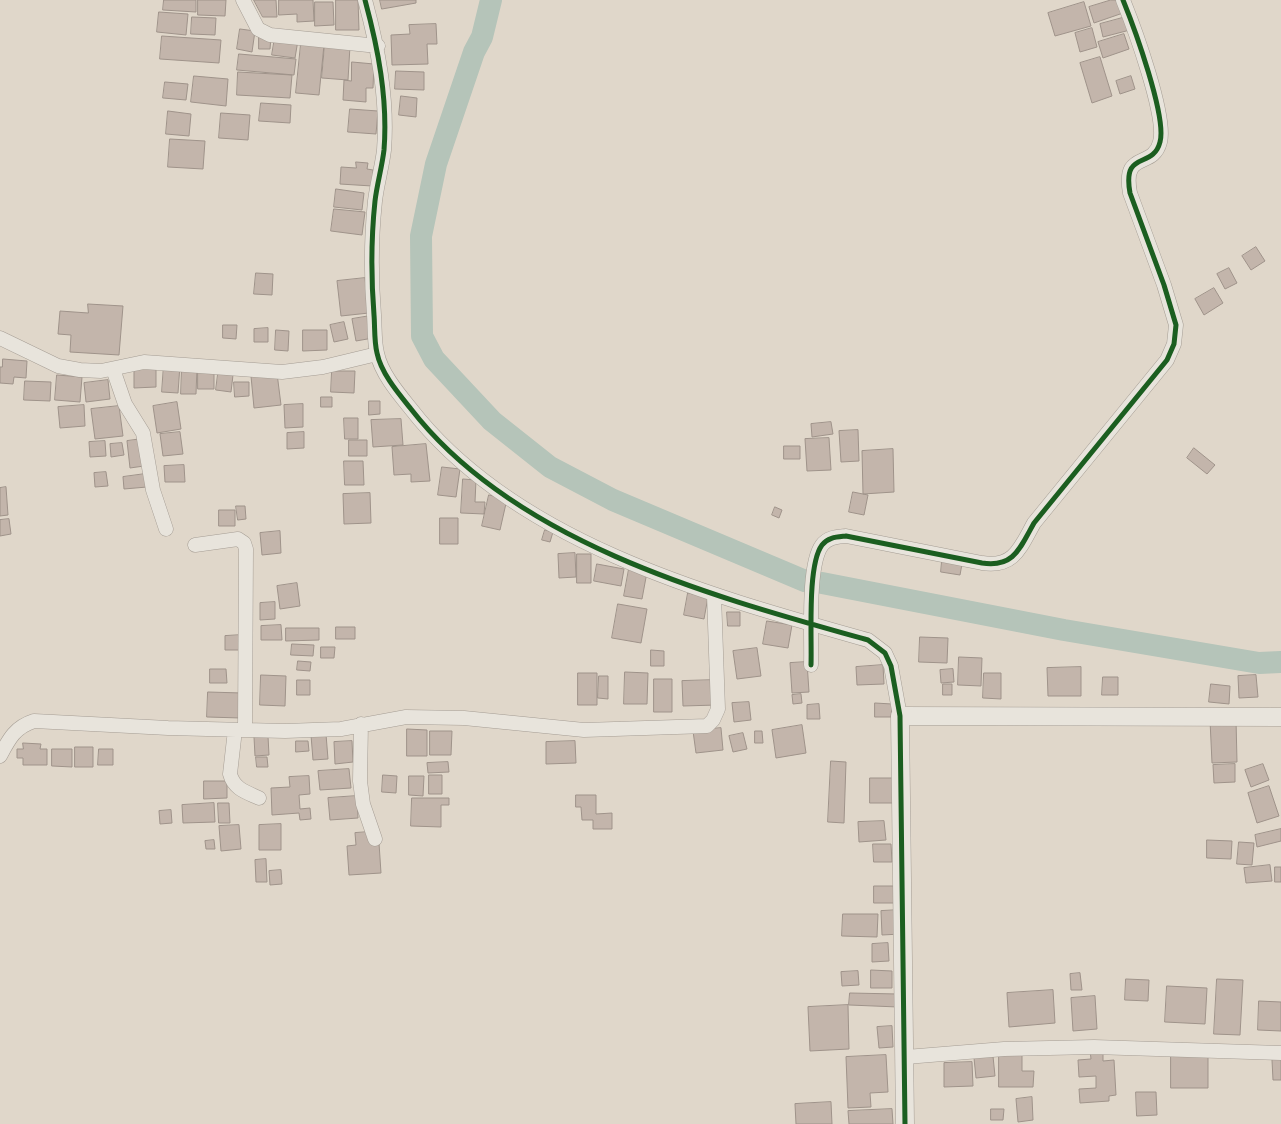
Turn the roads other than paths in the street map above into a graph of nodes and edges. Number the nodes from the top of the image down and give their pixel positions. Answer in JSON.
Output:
{"nodes":[{"id":1,"x":243,"y":0,"type":"edge"},
{"id":2,"x":365,"y":0,"type":"edge"},
{"id":3,"x":1123,"y":0,"type":"edge"},
{"id":4,"x":378,"y":46,"type":"junction"},
{"id":5,"x":0,"y":338,"type":"edge"},
{"id":6,"x":377,"y":354,"type":"junction"},
{"id":7,"x":113,"y":369,"type":"junction"},
{"id":8,"x":166,"y":529,"type":"dead end"},
{"id":9,"x":196,"y":545,"type":"dead end"},
{"id":10,"x":714,"y":595,"type":"junction"},
{"id":11,"x":810,"y":624,"type":"junction"},
{"id":12,"x":811,"y":664,"type":"dead end"},
{"id":13,"x":900,"y":716,"type":"junction"},
{"id":14,"x":1281,"y":717,"type":"edge"},
{"id":15,"x":361,"y":724,"type":"junction"},
{"id":16,"x":240,"y":729,"type":"junction"},
{"id":17,"x":0,"y":756,"type":"edge"},
{"id":18,"x":259,"y":798,"type":"dead end"},
{"id":19,"x":375,"y":840,"type":"dead end"},
{"id":20,"x":1281,"y":1053,"type":"edge"},
{"id":21,"x":906,"y":1057,"type":"junction"},
{"id":22,"x":905,"y":1124,"type":"edge"}],
"edges":[{"from":1,"to":4,"type":"street"},
{"from":2,"to":4,"type":"street"},
{"from":3,"to":11,"type":"street"},
{"from":4,"to":6,"type":"street"},
{"from":5,"to":7,"type":"street"},
{"from":6,"to":7,"type":"street"},
{"from":6,"to":10,"type":"street"},
{"from":7,"to":8,"type":"street"},
{"from":9,"to":16,"type":"street"},
{"from":10,"to":11,"type":"street"},
{"from":10,"to":15,"type":"street"},
{"from":11,"to":12,"type":"street"},
{"from":11,"to":13,"type":"street"},
{"from":13,"to":14,"type":"street"},
{"from":13,"to":21,"type":"street"},
{"from":15,"to":16,"type":"street"},
{"from":15,"to":19,"type":"street"},
{"from":16,"to":17,"type":"street"},
{"from":16,"to":18,"type":"street"},
{"from":20,"to":21,"type":"street"},
{"from":21,"to":22,"type":"street"}]}
